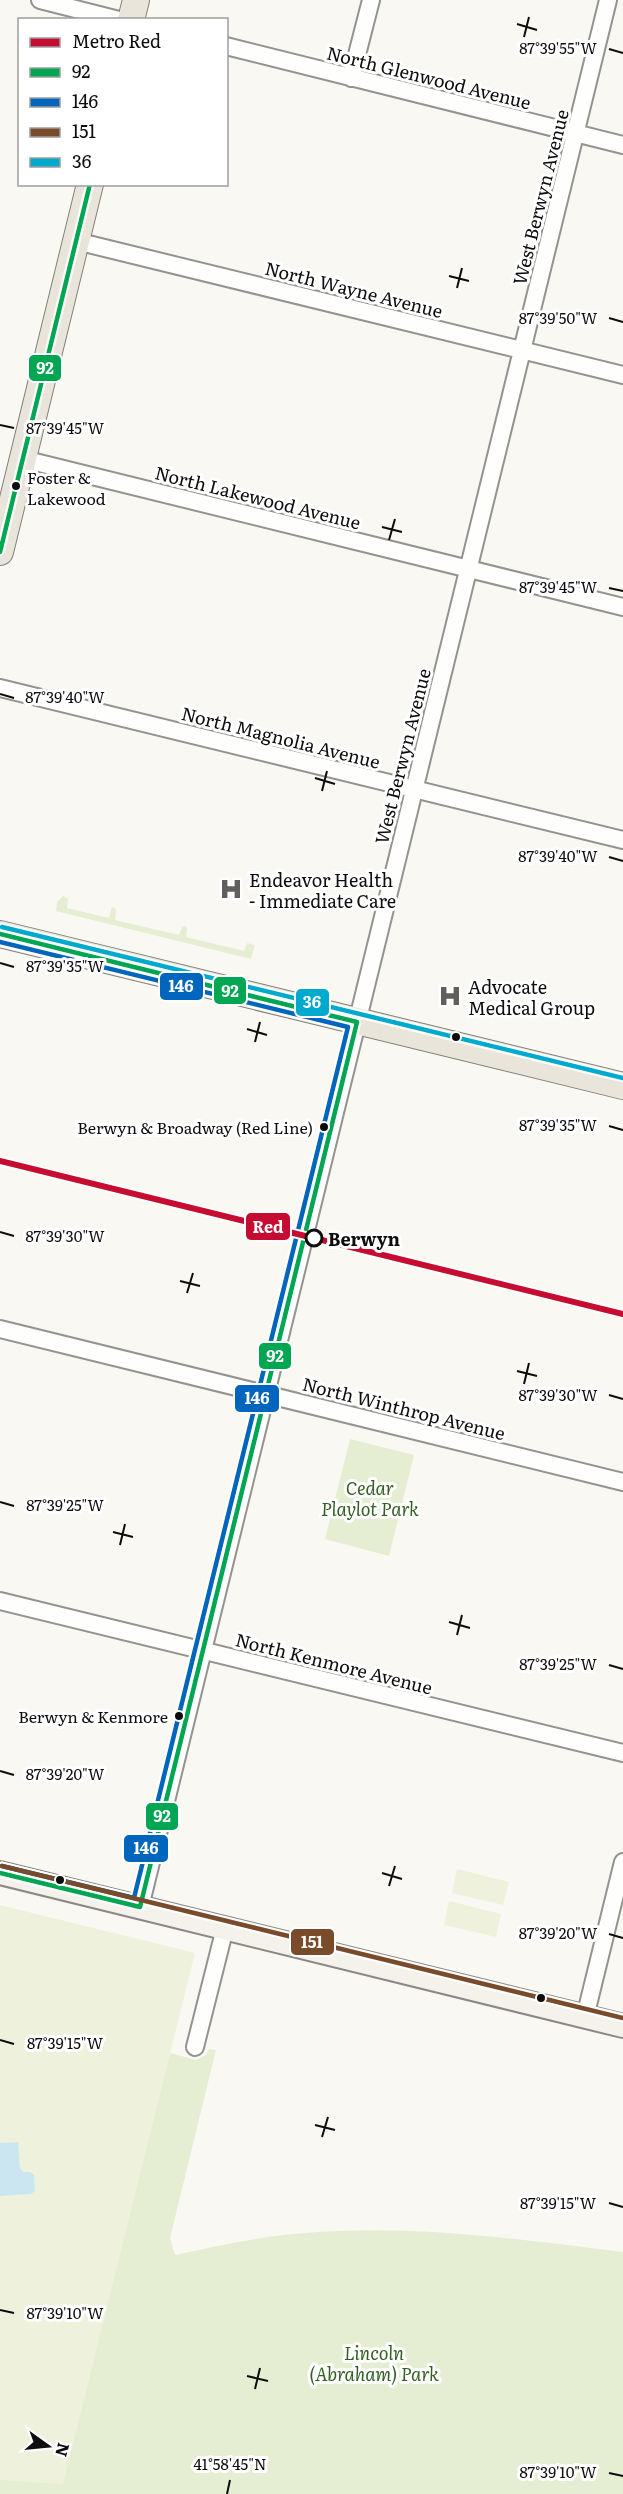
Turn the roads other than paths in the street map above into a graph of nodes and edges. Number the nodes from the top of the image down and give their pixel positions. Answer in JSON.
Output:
{"nodes":[{"id":1,"x":40,"y":0,"type":"edge"},
{"id":2,"x":136,"y":0,"type":"edge"},
{"id":3,"x":371,"y":0,"type":"edge"},
{"id":4,"x":608,"y":0,"type":"edge"},
{"id":5,"x":111,"y":18,"type":"edge"},
{"id":6,"x":132,"y":18,"type":"edge"},
{"id":7,"x":228,"y":47,"type":"edge"},
{"id":8,"x":351,"y":78,"type":"junction"},
{"id":9,"x":575,"y":133,"type":"junction"},
{"id":10,"x":623,"y":145,"type":"edge"},
{"id":11,"x":90,"y":186,"type":"edge"},
{"id":12,"x":76,"y":242,"type":"junction"},
{"id":13,"x":522,"y":351,"type":"junction"},
{"id":14,"x":623,"y":375,"type":"edge"},
{"id":15,"x":23,"y":459,"type":"junction"},
{"id":16,"x":0,"y":552,"type":"edge"},
{"id":17,"x":470,"y":569,"type":"junction"},
{"id":18,"x":623,"y":607,"type":"edge"},
{"id":19,"x":0,"y":688,"type":"edge"},
{"id":20,"x":414,"y":789,"type":"junction"},
{"id":21,"x":623,"y":840,"type":"edge"},
{"id":22,"x":0,"y":934,"type":"edge"},
{"id":23,"x":357,"y":1022,"type":"junction"},
{"id":24,"x":623,"y":1086,"type":"edge"},
{"id":25,"x":0,"y":1329,"type":"edge"},
{"id":26,"x":266,"y":1394,"type":"junction"},
{"id":27,"x":623,"y":1482,"type":"edge"},
{"id":28,"x":0,"y":1601,"type":"edge"},
{"id":29,"x":203,"y":1651,"type":"junction"},
{"id":30,"x":623,"y":1754,"type":"edge"},
{"id":31,"x":623,"y":1862,"type":"edge"},
{"id":32,"x":0,"y":1873,"type":"edge"},
{"id":33,"x":140,"y":1907,"type":"junction"},
{"id":34,"x":225,"y":1928,"type":"junction"},
{"id":35,"x":585,"y":2017,"type":"junction"},
{"id":36,"x":623,"y":2026,"type":"edge"},
{"id":37,"x":195,"y":2047,"type":"dead end"}],
"edges":[{"from":1,"to":5,"type":"street"},
{"from":2,"to":6,"type":"main road"},
{"from":3,"to":8,"type":"street"},
{"from":4,"to":9,"type":"street","name":"West Berwyn Avenue"},
{"from":7,"to":8,"type":"street","name":"North Glenwood Avenue"},
{"from":8,"to":9,"type":"street","name":"North Glenwood Avenue"},
{"from":9,"to":10,"type":"street","name":"North Glenwood Avenue"},
{"from":9,"to":13,"type":"street","name":"West Berwyn Avenue"},
{"from":11,"to":12,"type":"main road"},
{"from":12,"to":13,"type":"street","name":"North Wayne Avenue"},
{"from":12,"to":15,"type":"main road"},
{"from":13,"to":14,"type":"street","name":"North Wayne Avenue"},
{"from":13,"to":17,"type":"street","name":"West Berwyn Avenue"},
{"from":15,"to":16,"type":"main road"},
{"from":15,"to":17,"type":"street","name":"North Lakewood Avenue"},
{"from":17,"to":18,"type":"street","name":"North Lakewood Avenue"},
{"from":17,"to":20,"type":"street","name":"West Berwyn Avenue"},
{"from":19,"to":20,"type":"street","name":"North Magnolia Avenue"},
{"from":20,"to":21,"type":"street","name":"North Magnolia Avenue"},
{"from":20,"to":23,"type":"street","name":"West Berwyn Avenue"},
{"from":22,"to":23,"type":"main road"},
{"from":23,"to":24,"type":"main road"},
{"from":23,"to":26,"type":"street","name":"West Berwyn Avenue"},
{"from":25,"to":26,"type":"street","name":"North Winthrop Avenue"},
{"from":26,"to":27,"type":"street","name":"North Winthrop Avenue"},
{"from":26,"to":29,"type":"street","name":"West Berwyn Avenue"},
{"from":28,"to":29,"type":"street","name":"North Kenmore Avenue"},
{"from":29,"to":30,"type":"street","name":"North Kenmore Avenue"},
{"from":29,"to":33,"type":"street","name":"West Berwyn Avenue"},
{"from":31,"to":35,"type":"street"},
{"from":32,"to":33,"type":"main road"},
{"from":33,"to":34,"type":"main road"},
{"from":34,"to":35,"type":"main road"},
{"from":34,"to":37,"type":"street"},
{"from":35,"to":36,"type":"main road"}]}
